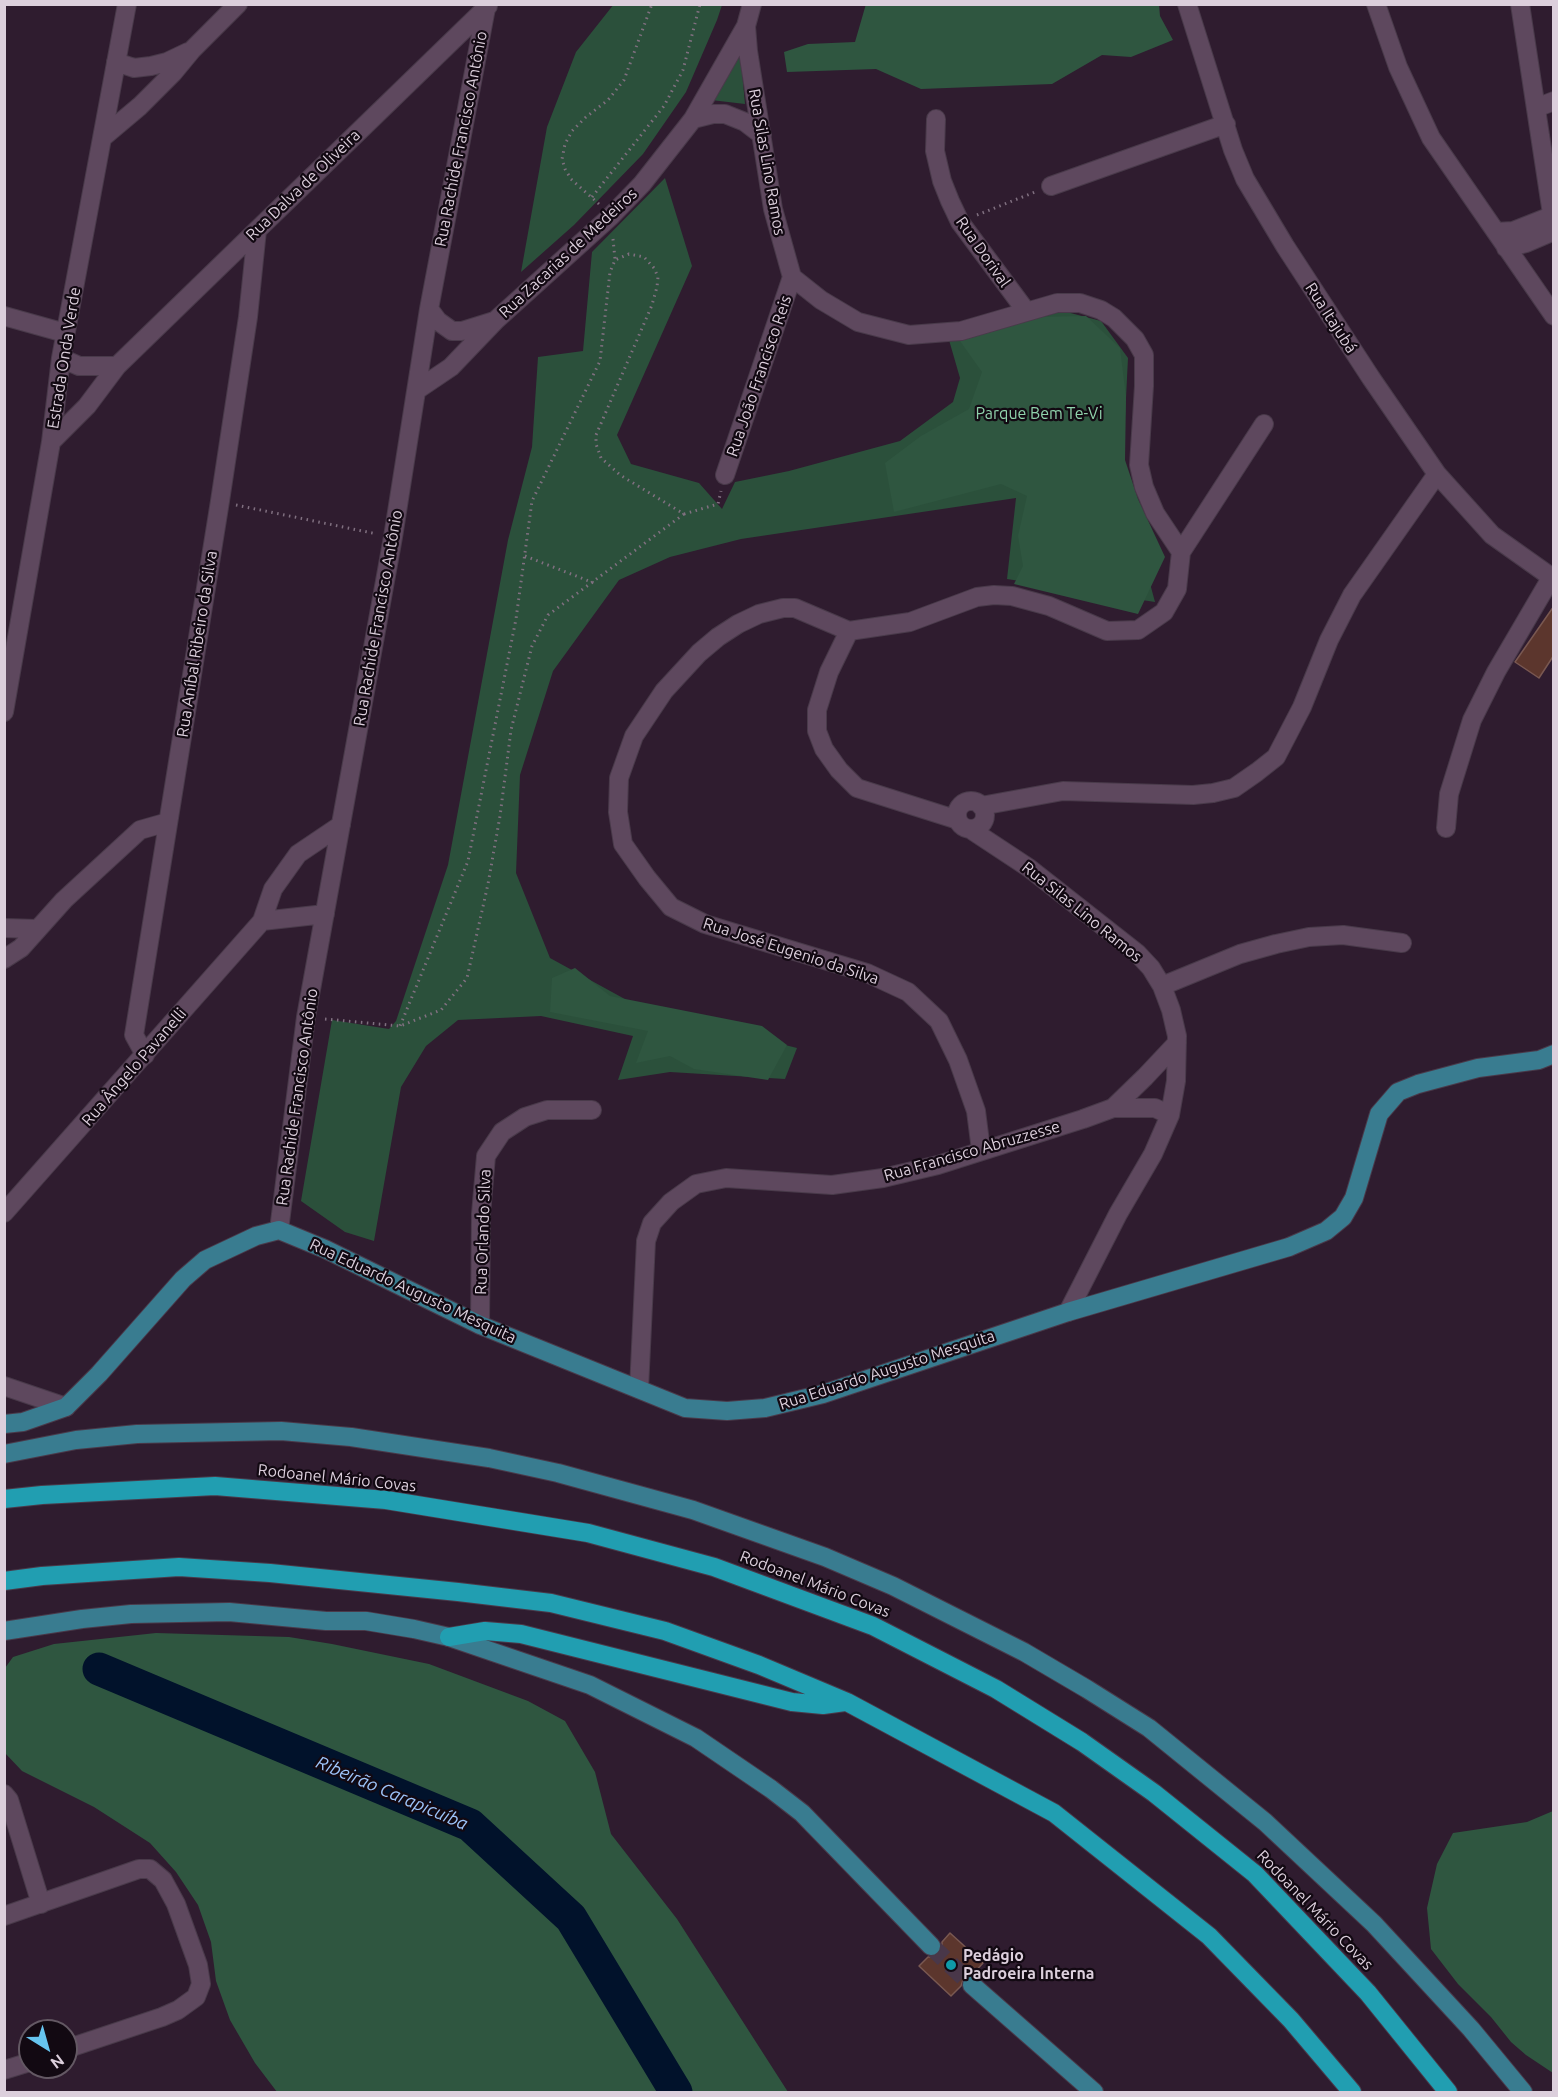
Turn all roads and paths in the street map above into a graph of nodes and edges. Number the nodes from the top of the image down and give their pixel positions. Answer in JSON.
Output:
{"nodes":[{"id":1,"x":127,"y":4,"type":"edge"},
{"id":2,"x":238,"y":4,"type":"edge"},
{"id":3,"x":651,"y":4,"type":"edge"},
{"id":4,"x":700,"y":4,"type":"edge"},
{"id":5,"x":752,"y":4,"type":"edge"},
{"id":6,"x":1187,"y":4,"type":"edge"},
{"id":7,"x":1376,"y":4,"type":"edge"},
{"id":8,"x":1520,"y":4,"type":"edge"},
{"id":9,"x":487,"y":6,"type":"edge"},
{"id":10,"x":746,"y":26,"type":"junction"},
{"id":11,"x":192,"y":50,"type":"junction"},
{"id":12,"x":116,"y":62,"type":"junction"},
{"id":13,"x":1554,"y":101,"type":"edge"},
{"id":14,"x":1536,"y":108,"type":"junction"},
{"id":15,"x":693,"y":119,"type":"junction"},
{"id":16,"x":936,"y":119,"type":"dead end"},
{"id":17,"x":1227,"y":124,"type":"junction"},
{"id":18,"x":762,"y":135,"type":"junction"},
{"id":19,"x":102,"y":138,"type":"junction"},
{"id":20,"x":1051,"y":186,"type":"joint"},
{"id":21,"x":960,"y":222,"type":"junction"},
{"id":22,"x":1553,"y":225,"type":"edge"},
{"id":23,"x":257,"y":230,"type":"junction"},
{"id":24,"x":1496,"y":232,"type":"junction"},
{"id":25,"x":1506,"y":248,"type":"junction"},
{"id":26,"x":792,"y":277,"type":"junction"},
{"id":27,"x":429,"y":309,"type":"junction"},
{"id":28,"x":1026,"y":311,"type":"junction"},
{"id":29,"x":4,"y":316,"type":"edge"},
{"id":30,"x":1554,"y":316,"type":"edge"},
{"id":31,"x":496,"y":320,"type":"junction"},
{"id":32,"x":66,"y":333,"type":"junction"},
{"id":33,"x":61,"y":358,"type":"junction"},
{"id":34,"x":117,"y":366,"type":"junction"},
{"id":35,"x":417,"y":390,"type":"junction"},
{"id":36,"x":1264,"y":424,"type":"dead end"},
{"id":37,"x":51,"y":442,"type":"junction"},
{"id":38,"x":1437,"y":474,"type":"junction"},
{"id":39,"x":725,"y":475,"type":"joint"},
{"id":40,"x":220,"y":501,"type":"junction"},
{"id":41,"x":684,"y":514,"type":"junction"},
{"id":42,"x":393,"y":537,"type":"junction"},
{"id":43,"x":1181,"y":552,"type":"junction"},
{"id":44,"x":525,"y":556,"type":"junction"},
{"id":45,"x":1552,"y":579,"type":"edge"},
{"id":46,"x":594,"y":583,"type":"junction"},
{"id":47,"x":849,"y":631,"type":"junction"},
{"id":48,"x":4,"y":712,"type":"edge"},
{"id":49,"x":168,"y":822,"type":"junction"},
{"id":50,"x":964,"y":824,"type":"junction"},
{"id":51,"x":341,"y":825,"type":"junction"},
{"id":52,"x":1446,"y":828,"type":"dead end"},
{"id":53,"x":325,"y":914,"type":"junction"},
{"id":54,"x":262,"y":921,"type":"junction"},
{"id":55,"x":4,"y":928,"type":"edge"},
{"id":56,"x":37,"y":929,"type":"junction"},
{"id":57,"x":1402,"y":943,"type":"dead end"},
{"id":58,"x":4,"y":959,"type":"edge"},
{"id":59,"x":1162,"y":986,"type":"junction"},
{"id":60,"x":306,"y":1017,"type":"junction"},
{"id":61,"x":400,"y":1026,"type":"junction"},
{"id":62,"x":1177,"y":1043,"type":"junction"},
{"id":63,"x":1554,"y":1054,"type":"edge"},
{"id":64,"x":145,"y":1055,"type":"junction"},
{"id":65,"x":1113,"y":1108,"type":"junction"},
{"id":66,"x":592,"y":1110,"type":"dead end"},
{"id":67,"x":1170,"y":1115,"type":"junction"},
{"id":68,"x":981,"y":1150,"type":"junction"},
{"id":69,"x":4,"y":1213,"type":"edge"},
{"id":70,"x":279,"y":1230,"type":"junction"},
{"id":71,"x":1068,"y":1312,"type":"junction"},
{"id":72,"x":480,"y":1325,"type":"junction"},
{"id":73,"x":4,"y":1386,"type":"edge"},
{"id":74,"x":639,"y":1389,"type":"junction"},
{"id":75,"x":66,"y":1407,"type":"junction"},
{"id":76,"x":4,"y":1424,"type":"edge"},
{"id":77,"x":4,"y":1454,"type":"edge"},
{"id":78,"x":4,"y":1499,"type":"edge"},
{"id":79,"x":4,"y":1581,"type":"edge"},
{"id":80,"x":4,"y":1631,"type":"edge"},
{"id":81,"x":448,"y":1637,"type":"junction"},
{"id":82,"x":847,"y":1702,"type":"junction"},
{"id":83,"x":4,"y":1794,"type":"edge"},
{"id":84,"x":40,"y":1904,"type":"junction"},
{"id":85,"x":4,"y":1916,"type":"edge"},
{"id":86,"x":932,"y":1946,"type":"tunnel mouth"},
{"id":87,"x":972,"y":1985,"type":"tunnel mouth"},
{"id":88,"x":78,"y":2045,"type":"edge"},
{"id":89,"x":1094,"y":2092,"type":"edge"},
{"id":90,"x":1352,"y":2092,"type":"edge"},
{"id":91,"x":1448,"y":2092,"type":"edge"},
{"id":92,"x":1523,"y":2092,"type":"edge"}],
"edges":[{"from":1,"to":12,"type":"street","name":"Estrada Onda Verde"},
{"from":2,"to":11,"type":"street"},
{"from":3,"to":4,"type":"path"},
{"from":5,"to":10,"type":"street","name":"Rua Zacarias de Medeiros"},
{"from":6,"to":17,"type":"street","name":"Rua Itajubá"},
{"from":7,"to":24,"type":"street"},
{"from":8,"to":14,"type":"street"},
{"from":9,"to":23,"type":"street","name":"Rua Dalva de Oliveira"},
{"from":9,"to":27,"type":"street","name":"Rua Rachide Francisco Antônio"},
{"from":10,"to":15,"type":"street","name":"Rua Zacarias de Medeiros"},
{"from":10,"to":18,"type":"street","name":"Rua Silas Lino Ramos"},
{"from":11,"to":12,"type":"street"},
{"from":11,"to":19,"type":"street"},
{"from":12,"to":19,"type":"street","name":"Estrada Onda Verde"},
{"from":13,"to":14,"type":"street"},
{"from":14,"to":22,"type":"street"},
{"from":15,"to":18,"type":"street"},
{"from":15,"to":31,"type":"street","name":"Rua Zacarias de Medeiros"},
{"from":16,"to":21,"type":"street","name":"Rua Dorival"},
{"from":17,"to":20,"type":"street"},
{"from":17,"to":38,"type":"street","name":"Rua Itajubá"},
{"from":18,"to":26,"type":"street","name":"Rua Silas Lino Ramos"},
{"from":19,"to":32,"type":"street","name":"Estrada Onda Verde"},
{"from":20,"to":21,"type":"path"},
{"from":21,"to":28,"type":"street","name":"Rua Dorival"},
{"from":22,"to":24,"type":"street"},
{"from":22,"to":25,"type":"street"},
{"from":23,"to":34,"type":"street","name":"Rua Dalva de Oliveira"},
{"from":23,"to":40,"type":"street","name":"Rua Aníbal Ribeiro da Silva"},
{"from":24,"to":25,"type":"street"},
{"from":25,"to":30,"type":"street"},
{"from":26,"to":28,"type":"street"},
{"from":26,"to":39,"type":"street","name":"Rua João Francisco Reis"},
{"from":27,"to":31,"type":"street"},
{"from":27,"to":35,"type":"street","name":"Rua Rachide Francisco Antônio"},
{"from":28,"to":43,"type":"street"},
{"from":29,"to":32,"type":"street"},
{"from":31,"to":35,"type":"street","name":"Rua Zacarias de Medeiros"},
{"from":32,"to":33,"type":"street","name":"Estrada Onda Verde"},
{"from":33,"to":34,"type":"street"},
{"from":33,"to":37,"type":"street","name":"Estrada Onda Verde"},
{"from":34,"to":37,"type":"street","name":"Rua Dalva de Oliveira"},
{"from":35,"to":42,"type":"street","name":"Rua Rachide Francisco Antônio"},
{"from":36,"to":43,"type":"street"},
{"from":37,"to":48,"type":"street","name":"Estrada Onda Verde"},
{"from":38,"to":45,"type":"street","name":"Rua Itajubá"},
{"from":38,"to":50,"type":"street"},
{"from":39,"to":41,"type":"path"},
{"from":40,"to":42,"type":"path"},
{"from":40,"to":49,"type":"street","name":"Rua Aníbal Ribeiro da Silva"},
{"from":41,"to":44,"type":"path"},
{"from":41,"to":46,"type":"path"},
{"from":42,"to":51,"type":"street","name":"Rua Rachide Francisco Antônio"},
{"from":43,"to":47,"type":"street"},
{"from":44,"to":46,"type":"path"},
{"from":44,"to":61,"type":"path"},
{"from":45,"to":52,"type":"street"},
{"from":46,"to":61,"type":"path"},
{"from":47,"to":50,"type":"street","name":"Rua Silas Lino Ramos"},
{"from":47,"to":68,"type":"street","name":"Rua José Eugenio da Silva"},
{"from":49,"to":56,"type":"street"},
{"from":49,"to":64,"type":"street","name":"Rua Aníbal Ribeiro da Silva"},
{"from":50,"to":59,"type":"street","name":"Rua Silas Lino Ramos"},
{"from":51,"to":53,"type":"street","name":"Rua Rachide Francisco Antônio"},
{"from":51,"to":54,"type":"street","name":"Rua Ângelo Pavanelli"},
{"from":53,"to":54,"type":"street"},
{"from":53,"to":60,"type":"street","name":"Rua Rachide Francisco Antônio"},
{"from":54,"to":64,"type":"street","name":"Rua Ângelo Pavanelli"},
{"from":55,"to":56,"type":"street"},
{"from":56,"to":58,"type":"street"},
{"from":57,"to":59,"type":"street"},
{"from":59,"to":62,"type":"street","name":"Rua Silas Lino Ramos"},
{"from":60,"to":61,"type":"path"},
{"from":60,"to":70,"type":"street","name":"Rua Rachide Francisco Antônio"},
{"from":62,"to":65,"type":"street","name":"Rua Francisco Abruzzesse"},
{"from":62,"to":67,"type":"street","name":"Rua Silas Lino Ramos"},
{"from":63,"to":71,"type":"main road","name":"Rua Eduardo Augusto Mesquita"},
{"from":64,"to":69,"type":"street","name":"Rua Ângelo Pavanelli"},
{"from":65,"to":67,"type":"street","name":"Rua Francisco Abruzzesse"},
{"from":65,"to":68,"type":"street","name":"Rua Francisco Abruzzesse"},
{"from":66,"to":72,"type":"street","name":"Rua Orlando Silva"},
{"from":67,"to":71,"type":"street","name":"Rua Silas Lino Ramos"},
{"from":68,"to":74,"type":"street","name":"Rua Francisco Abruzzesse"},
{"from":70,"to":72,"type":"main road","name":"Rua Eduardo Augusto Mesquita"},
{"from":70,"to":75,"type":"main road"},
{"from":71,"to":74,"type":"main road","name":"Rua Eduardo Augusto Mesquita"},
{"from":72,"to":74,"type":"main road","name":"Rua Eduardo Augusto Mesquita"},
{"from":73,"to":75,"type":"street"},
{"from":75,"to":76,"type":"main road"},
{"from":77,"to":92,"type":"main road"},
{"from":78,"to":91,"type":"highway","name":"Rodoanel Mário Covas"},
{"from":79,"to":82,"type":"highway"},
{"from":80,"to":81,"type":"main road"},
{"from":81,"to":82,"type":"highway"},
{"from":81,"to":86,"type":"main road"},
{"from":82,"to":90,"type":"highway"},
{"from":83,"to":84,"type":"street"},
{"from":84,"to":85,"type":"street"},
{"from":84,"to":88,"type":"street"},
{"from":87,"to":89,"type":"main road"}]}
